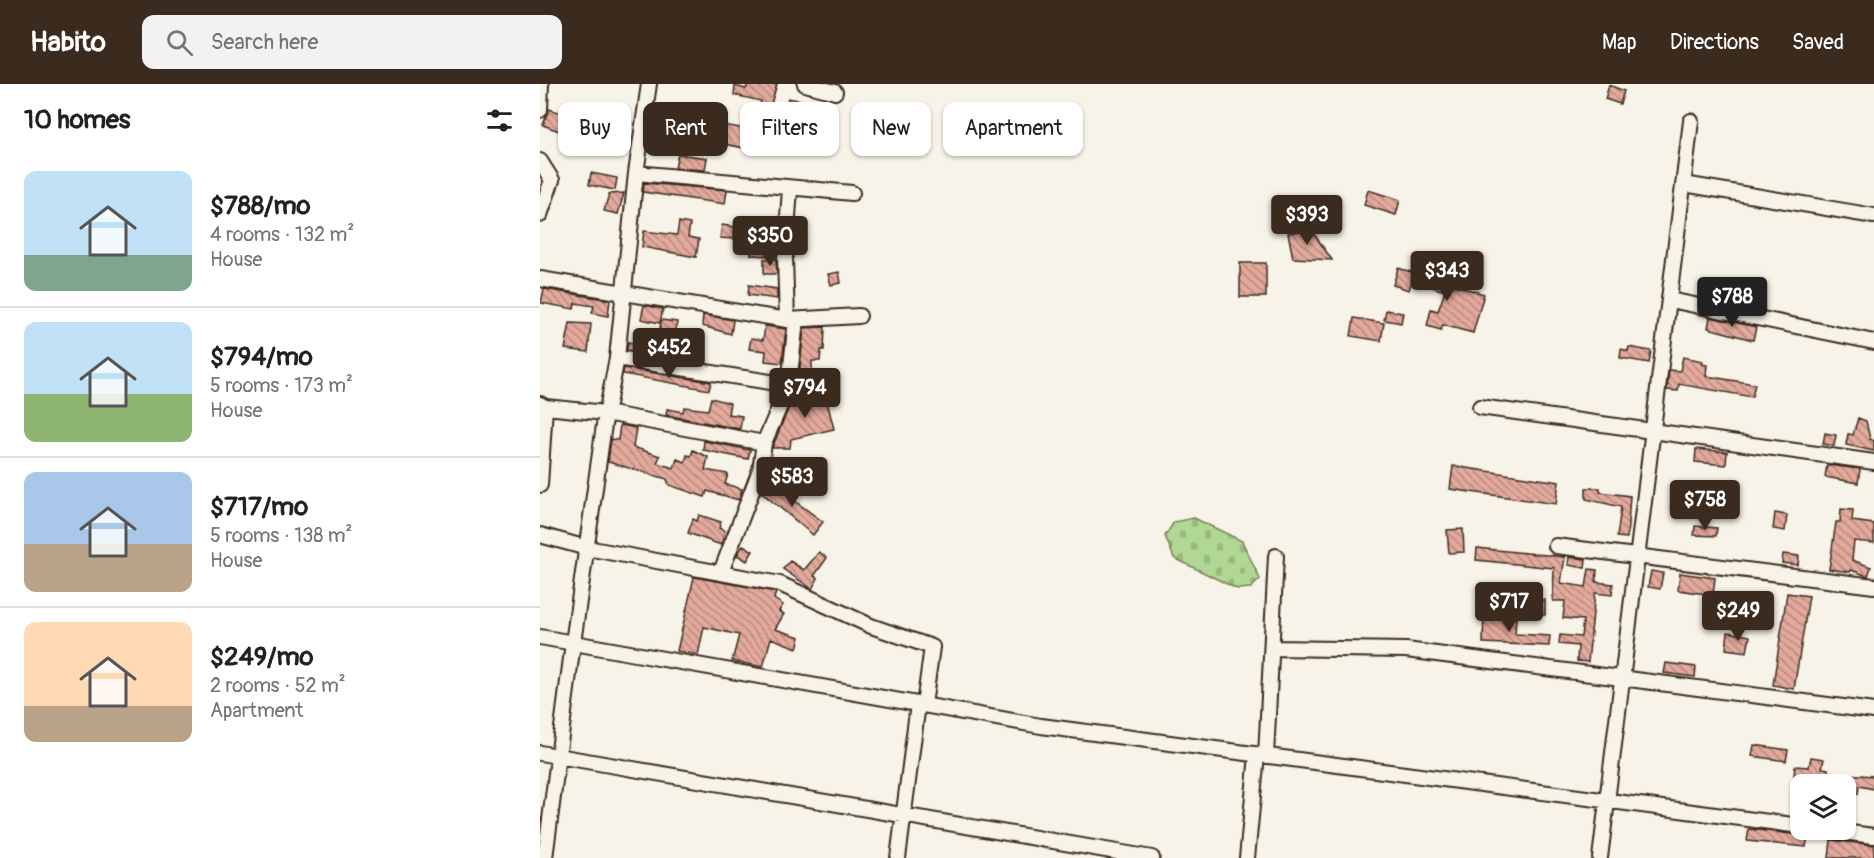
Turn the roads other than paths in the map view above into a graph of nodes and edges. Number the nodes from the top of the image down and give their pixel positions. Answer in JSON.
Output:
{"nodes":[{"id":1,"x":541,"y":84,"type":"edge"},
{"id":2,"x":649,"y":84,"type":"edge"},
{"id":3,"x":805,"y":84,"type":"edge"},
{"id":4,"x":835,"y":92,"type":"dead end"},
{"id":5,"x":540,"y":110,"type":"edge"},
{"id":6,"x":1691,"y":121,"type":"dead end"},
{"id":7,"x":540,"y":161,"type":"edge"},
{"id":8,"x":636,"y":173,"type":"junction"},
{"id":9,"x":1684,"y":184,"type":"junction"},
{"id":10,"x":790,"y":189,"type":"junction"},
{"id":11,"x":852,"y":193,"type":"dead end"},
{"id":12,"x":540,"y":215,"type":"edge"},
{"id":13,"x":1874,"y":216,"type":"edge"},
{"id":14,"x":540,"y":279,"type":"edge"},
{"id":15,"x":623,"y":292,"type":"junction"},
{"id":16,"x":1670,"y":300,"type":"junction"},
{"id":17,"x":859,"y":316,"type":"dead end"},
{"id":18,"x":791,"y":320,"type":"junction"},
{"id":19,"x":1874,"y":342,"type":"edge"},
{"id":20,"x":617,"y":358,"type":"junction"},
{"id":21,"x":789,"y":385,"type":"junction"},
{"id":22,"x":542,"y":406,"type":"edge"},
{"id":23,"x":1480,"y":407,"type":"dead end"},
{"id":24,"x":606,"y":413,"type":"junction"},
{"id":25,"x":1653,"y":432,"type":"junction"},
{"id":26,"x":764,"y":443,"type":"junction"},
{"id":27,"x":1874,"y":462,"type":"edge"},
{"id":28,"x":540,"y":484,"type":"edge"},
{"id":29,"x":540,"y":535,"type":"edge"},
{"id":30,"x":1556,"y":546,"type":"dead end"},
{"id":31,"x":587,"y":548,"type":"junction"},
{"id":32,"x":1276,"y":555,"type":"dead end"},
{"id":33,"x":1637,"y":556,"type":"junction"},
{"id":34,"x":721,"y":572,"type":"junction"},
{"id":35,"x":1874,"y":586,"type":"edge"},
{"id":36,"x":540,"y":637,"type":"edge"},
{"id":37,"x":573,"y":643,"type":"junction"},
{"id":38,"x":1272,"y":648,"type":"junction"},
{"id":39,"x":1621,"y":679,"type":"junction"},
{"id":40,"x":921,"y":705,"type":"junction"},
{"id":41,"x":1874,"y":711,"type":"edge"},
{"id":42,"x":540,"y":753,"type":"edge"},
{"id":43,"x":1262,"y":755,"type":"junction"},
{"id":44,"x":558,"y":756,"type":"junction"},
{"id":45,"x":1605,"y":800,"type":"junction"},
{"id":46,"x":903,"y":815,"type":"junction"},
{"id":47,"x":1790,"y":825,"type":"edge"},
{"id":48,"x":1856,"y":834,"type":"edge"},
{"id":49,"x":1874,"y":836,"type":"edge"},
{"id":50,"x":545,"y":858,"type":"edge"},
{"id":51,"x":898,"y":858,"type":"edge"},
{"id":52,"x":1152,"y":858,"type":"edge"},
{"id":53,"x":1247,"y":858,"type":"edge"},
{"id":54,"x":1600,"y":858,"type":"edge"}],
"edges":[{"from":1,"to":5,"type":"street"},
{"from":2,"to":8,"type":"street"},
{"from":3,"to":4,"type":"street"},
{"from":6,"to":9,"type":"street"},
{"from":7,"to":12,"type":"street"},
{"from":8,"to":10,"type":"street"},
{"from":8,"to":15,"type":"street"},
{"from":9,"to":13,"type":"street"},
{"from":9,"to":16,"type":"street"},
{"from":10,"to":11,"type":"street"},
{"from":10,"to":18,"type":"street"},
{"from":14,"to":15,"type":"street"},
{"from":15,"to":18,"type":"street"},
{"from":15,"to":20,"type":"street"},
{"from":16,"to":19,"type":"street"},
{"from":16,"to":25,"type":"street"},
{"from":17,"to":18,"type":"street"},
{"from":18,"to":21,"type":"street"},
{"from":20,"to":21,"type":"street"},
{"from":20,"to":24,"type":"street"},
{"from":21,"to":26,"type":"street"},
{"from":22,"to":24,"type":"street"},
{"from":22,"to":28,"type":"street"},
{"from":23,"to":25,"type":"street"},
{"from":24,"to":26,"type":"street"},
{"from":24,"to":31,"type":"street"},
{"from":25,"to":27,"type":"street"},
{"from":25,"to":33,"type":"street"},
{"from":26,"to":34,"type":"street"},
{"from":29,"to":31,"type":"street"},
{"from":30,"to":33,"type":"street"},
{"from":31,"to":34,"type":"street"},
{"from":31,"to":37,"type":"street"},
{"from":32,"to":38,"type":"street"},
{"from":33,"to":35,"type":"street"},
{"from":33,"to":39,"type":"street"},
{"from":34,"to":40,"type":"street"},
{"from":36,"to":37,"type":"street"},
{"from":37,"to":40,"type":"street"},
{"from":37,"to":44,"type":"street"},
{"from":38,"to":39,"type":"street"},
{"from":38,"to":43,"type":"street"},
{"from":39,"to":41,"type":"street"},
{"from":39,"to":45,"type":"street"},
{"from":40,"to":43,"type":"street"},
{"from":40,"to":46,"type":"street"},
{"from":42,"to":44,"type":"street"},
{"from":43,"to":45,"type":"street"},
{"from":43,"to":53,"type":"street"},
{"from":44,"to":46,"type":"street"},
{"from":44,"to":50,"type":"street"},
{"from":45,"to":47,"type":"street"},
{"from":45,"to":54,"type":"street"},
{"from":46,"to":51,"type":"street"},
{"from":46,"to":52,"type":"street"},
{"from":48,"to":49,"type":"street"}]}
